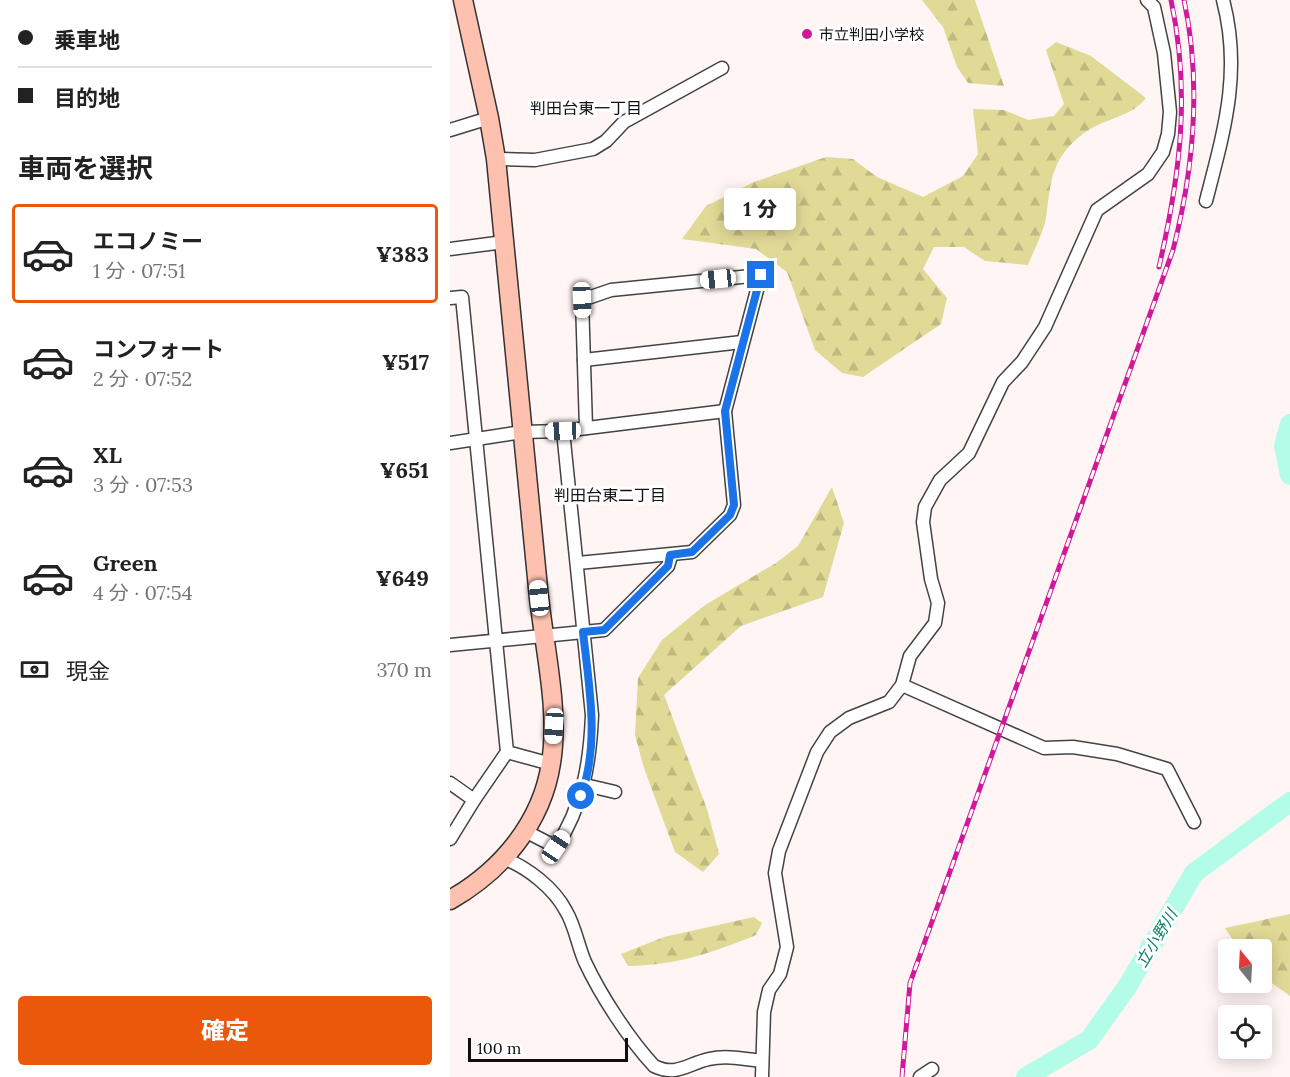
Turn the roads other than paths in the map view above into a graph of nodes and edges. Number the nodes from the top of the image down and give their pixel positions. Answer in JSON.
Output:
{"nodes":[{"id":1,"x":463,"y":0,"type":"edge"},
{"id":2,"x":1147,"y":0,"type":"edge"},
{"id":3,"x":1223,"y":0,"type":"edge"},
{"id":4,"x":722,"y":68,"type":"dead end"},
{"id":5,"x":489,"y":118,"type":"junction"},
{"id":6,"x":450,"y":130,"type":"edge"},
{"id":7,"x":496,"y":159,"type":"junction"},
{"id":8,"x":1206,"y":201,"type":"dead end"},
{"id":9,"x":504,"y":242,"type":"junction"},
{"id":10,"x":450,"y":249,"type":"edge"},
{"id":11,"x":450,"y":298,"type":"edge"},
{"id":12,"x":742,"y":342,"type":"junction"},
{"id":13,"x":584,"y":360,"type":"junction"},
{"id":14,"x":725,"y":411,"type":"junction"},
{"id":15,"x":586,"y":428,"type":"junction"},
{"id":16,"x":563,"y":431,"type":"junction"},
{"id":17,"x":522,"y":432,"type":"junction"},
{"id":18,"x":477,"y":440,"type":"junction"},
{"id":19,"x":450,"y":443,"type":"edge"},
{"id":20,"x":670,"y":555,"type":"junction"},
{"id":21,"x":578,"y":563,"type":"junction"},
{"id":22,"x":583,"y":632,"type":"junction"},
{"id":23,"x":543,"y":639,"type":"junction"},
{"id":24,"x":497,"y":641,"type":"junction"},
{"id":25,"x":450,"y":645,"type":"edge"},
{"id":26,"x":902,"y":686,"type":"junction"},
{"id":27,"x":507,"y":752,"type":"junction"},
{"id":28,"x":551,"y":764,"type":"junction"},
{"id":29,"x":450,"y":783,"type":"edge"},
{"id":30,"x":585,"y":785,"type":"junction"},
{"id":31,"x":615,"y":792,"type":"dead end"},
{"id":32,"x":474,"y":800,"type":"junction"},
{"id":33,"x":1194,"y":822,"type":"dead end"},
{"id":34,"x":527,"y":832,"type":"junction"},
{"id":35,"x":450,"y":839,"type":"edge"},
{"id":36,"x":503,"y":858,"type":"junction"},
{"id":37,"x":450,"y":900,"type":"edge"},
{"id":38,"x":762,"y":1061,"type":"junction"},
{"id":39,"x":932,"y":1069,"type":"dead end"},
{"id":40,"x":762,"y":1077,"type":"edge"},
{"id":41,"x":920,"y":1077,"type":"edge"}],
"edges":[{"from":1,"to":5,"type":"street"},
{"from":2,"to":26,"type":"street"},
{"from":3,"to":8,"type":"street"},
{"from":4,"to":7,"type":"street"},
{"from":5,"to":6,"type":"street"},
{"from":5,"to":7,"type":"street"},
{"from":7,"to":9,"type":"street"},
{"from":9,"to":10,"type":"street"},
{"from":9,"to":17,"type":"street"},
{"from":11,"to":18,"type":"street"},
{"from":12,"to":13,"type":"street"},
{"from":12,"to":13,"type":"street"},
{"from":12,"to":14,"type":"street"},
{"from":13,"to":15,"type":"street"},
{"from":14,"to":15,"type":"street"},
{"from":14,"to":20,"type":"street"},
{"from":15,"to":16,"type":"street"},
{"from":16,"to":17,"type":"street"},
{"from":16,"to":21,"type":"street"},
{"from":17,"to":18,"type":"street"},
{"from":17,"to":23,"type":"street"},
{"from":18,"to":19,"type":"street"},
{"from":18,"to":24,"type":"street"},
{"from":20,"to":21,"type":"street"},
{"from":20,"to":22,"type":"street"},
{"from":21,"to":22,"type":"street"},
{"from":22,"to":23,"type":"street"},
{"from":22,"to":30,"type":"street"},
{"from":23,"to":24,"type":"street"},
{"from":23,"to":28,"type":"street"},
{"from":24,"to":25,"type":"street"},
{"from":24,"to":27,"type":"street"},
{"from":26,"to":33,"type":"street"},
{"from":26,"to":38,"type":"street"},
{"from":27,"to":28,"type":"street"},
{"from":27,"to":32,"type":"street"},
{"from":28,"to":34,"type":"street"},
{"from":29,"to":32,"type":"street"},
{"from":30,"to":31,"type":"street"},
{"from":30,"to":34,"type":"street"},
{"from":32,"to":35,"type":"street"},
{"from":34,"to":36,"type":"street"},
{"from":36,"to":37,"type":"street"},
{"from":36,"to":38,"type":"street"},
{"from":38,"to":40,"type":"street"},
{"from":39,"to":41,"type":"street"}]}
